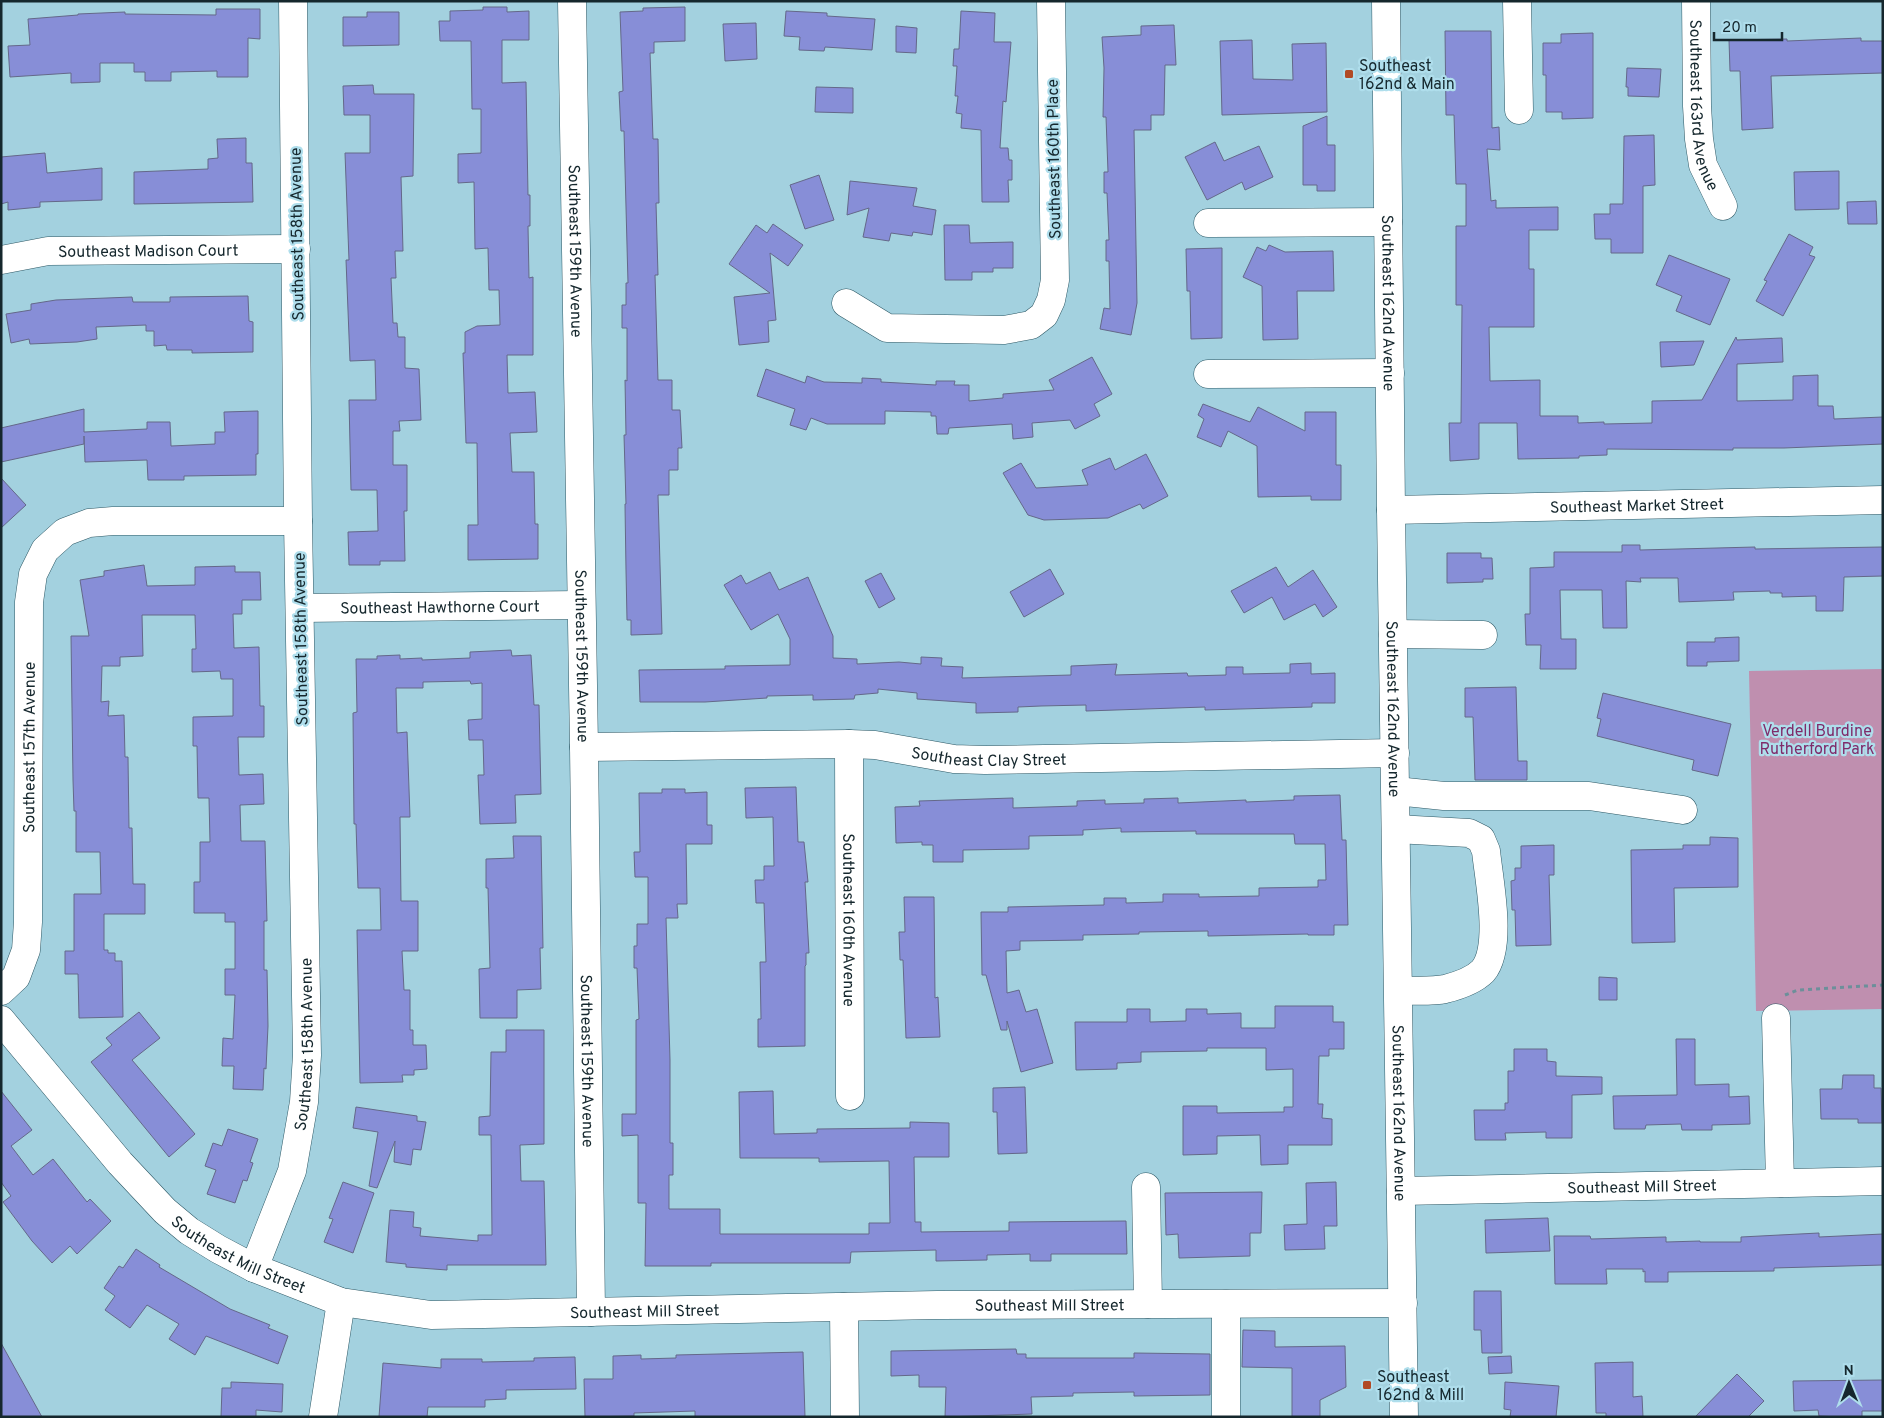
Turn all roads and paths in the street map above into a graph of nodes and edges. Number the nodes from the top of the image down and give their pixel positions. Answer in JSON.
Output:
{"nodes":[{"id":1,"x":293,"y":1,"type":"edge"},
{"id":2,"x":572,"y":1,"type":"edge"},
{"id":3,"x":1051,"y":1,"type":"edge"},
{"id":4,"x":1386,"y":1,"type":"edge"},
{"id":5,"x":1518,"y":1,"type":"edge"},
{"id":6,"x":1696,"y":1,"type":"edge"},
{"id":7,"x":1519,"y":110,"type":"dead end"},
{"id":8,"x":1723,"y":206,"type":"dead end"},
{"id":9,"x":1388,"y":222,"type":"junction"},
{"id":10,"x":1208,"y":224,"type":"dead end"},
{"id":11,"x":296,"y":249,"type":"junction"},
{"id":12,"x":1,"y":260,"type":"edge"},
{"id":13,"x":846,"y":303,"type":"dead end"},
{"id":14,"x":1390,"y":373,"type":"junction"},
{"id":15,"x":1208,"y":374,"type":"dead end"},
{"id":16,"x":1883,"y":500,"type":"edge"},
{"id":17,"x":1391,"y":510,"type":"junction"},
{"id":18,"x":298,"y":521,"type":"junction"},
{"id":19,"x":581,"y":605,"type":"junction"},
{"id":20,"x":300,"y":608,"type":"junction"},
{"id":21,"x":1393,"y":634,"type":"junction"},
{"id":22,"x":1482,"y":635,"type":"dead end"},
{"id":23,"x":848,"y":744,"type":"junction"},
{"id":24,"x":584,"y":747,"type":"junction"},
{"id":25,"x":1395,"y":753,"type":"junction"},
{"id":26,"x":1396,"y":791,"type":"junction"},
{"id":27,"x":1684,"y":810,"type":"dead end"},
{"id":28,"x":1396,"y":829,"type":"junction"},
{"id":29,"x":1883,"y":985,"type":"edge"},
{"id":30,"x":1,"y":991,"type":"edge"},
{"id":31,"x":1399,"y":991,"type":"junction"},
{"id":32,"x":1776,"y":1018,"type":"joint"},
{"id":33,"x":1,"y":1020,"type":"edge"},
{"id":34,"x":850,"y":1096,"type":"dead end"},
{"id":35,"x":1883,"y":1181,"type":"edge"},
{"id":36,"x":1780,"y":1183,"type":"junction"},
{"id":37,"x":1146,"y":1187,"type":"dead end"},
{"id":38,"x":1401,"y":1191,"type":"junction"},
{"id":39,"x":254,"y":1268,"type":"junction"},
{"id":40,"x":341,"y":1302,"type":"junction"},
{"id":41,"x":1403,"y":1303,"type":"junction"},
{"id":42,"x":1148,"y":1304,"type":"junction"},
{"id":43,"x":1226,"y":1304,"type":"junction"},
{"id":44,"x":844,"y":1307,"type":"junction"},
{"id":45,"x":591,"y":1312,"type":"junction"},
{"id":46,"x":323,"y":1417,"type":"edge"},
{"id":47,"x":845,"y":1417,"type":"edge"},
{"id":48,"x":1226,"y":1417,"type":"edge"},
{"id":49,"x":1404,"y":1417,"type":"edge"}],
"edges":[{"from":1,"to":11,"type":"street","name":"Southeast 158th Avenue"},
{"from":2,"to":19,"type":"street","name":"Southeast 159th Avenue"},
{"from":3,"to":13,"type":"street","name":"Southeast 160th Place"},
{"from":4,"to":9,"type":"street","name":"Southeast 162nd Avenue"},
{"from":5,"to":7,"type":"street"},
{"from":6,"to":8,"type":"street","name":"Southeast 163rd Avenue"},
{"from":9,"to":10,"type":"street"},
{"from":9,"to":14,"type":"street","name":"Southeast 162nd Avenue"},
{"from":11,"to":12,"type":"street","name":"Southeast Madison Court"},
{"from":11,"to":18,"type":"street","name":"Southeast 158th Avenue"},
{"from":14,"to":15,"type":"street"},
{"from":14,"to":17,"type":"street","name":"Southeast 162nd Avenue"},
{"from":16,"to":17,"type":"street","name":"Southeast Market Street"},
{"from":17,"to":21,"type":"street","name":"Southeast 162nd Avenue"},
{"from":18,"to":20,"type":"street","name":"Southeast 158th Avenue"},
{"from":18,"to":30,"type":"street","name":"Southeast 157th Avenue"},
{"from":19,"to":20,"type":"street","name":"Southeast Hawthorne Court"},
{"from":19,"to":24,"type":"street","name":"Southeast 159th Avenue"},
{"from":20,"to":39,"type":"street","name":"Southeast 158th Avenue"},
{"from":21,"to":22,"type":"street"},
{"from":21,"to":25,"type":"street","name":"Southeast 162nd Avenue"},
{"from":23,"to":24,"type":"street","name":"Southeast Clay Street"},
{"from":23,"to":25,"type":"street","name":"Southeast Clay Street"},
{"from":23,"to":34,"type":"street","name":"Southeast 160th Avenue"},
{"from":24,"to":45,"type":"street","name":"Southeast 159th Avenue"},
{"from":25,"to":26,"type":"street","name":"Southeast 162nd Avenue"},
{"from":26,"to":27,"type":"street"},
{"from":26,"to":28,"type":"street","name":"Southeast 162nd Avenue"},
{"from":28,"to":31,"type":"street","name":"Southeast 162nd Avenue"},
{"from":28,"to":31,"type":"street"},
{"from":29,"to":32,"type":"path"},
{"from":31,"to":38,"type":"street","name":"Southeast 162nd Avenue"},
{"from":32,"to":36,"type":"street"},
{"from":33,"to":39,"type":"street","name":"Southeast Mill Street"},
{"from":35,"to":36,"type":"street","name":"Southeast Mill Street"},
{"from":36,"to":38,"type":"street","name":"Southeast Mill Street"},
{"from":37,"to":42,"type":"street"},
{"from":38,"to":41,"type":"street","name":"Southeast 162nd Avenue"},
{"from":39,"to":40,"type":"street","name":"Southeast Mill Street"},
{"from":40,"to":45,"type":"street","name":"Southeast Mill Street"},
{"from":40,"to":46,"type":"street"},
{"from":41,"to":43,"type":"street","name":"Southeast Mill Street"},
{"from":41,"to":49,"type":"street","name":"Southeast 162nd Avenue"},
{"from":42,"to":43,"type":"street","name":"Southeast Mill Street"},
{"from":42,"to":44,"type":"street","name":"Southeast Mill Street"},
{"from":43,"to":48,"type":"street"},
{"from":44,"to":45,"type":"street","name":"Southeast Mill Street"},
{"from":44,"to":47,"type":"street"}]}
